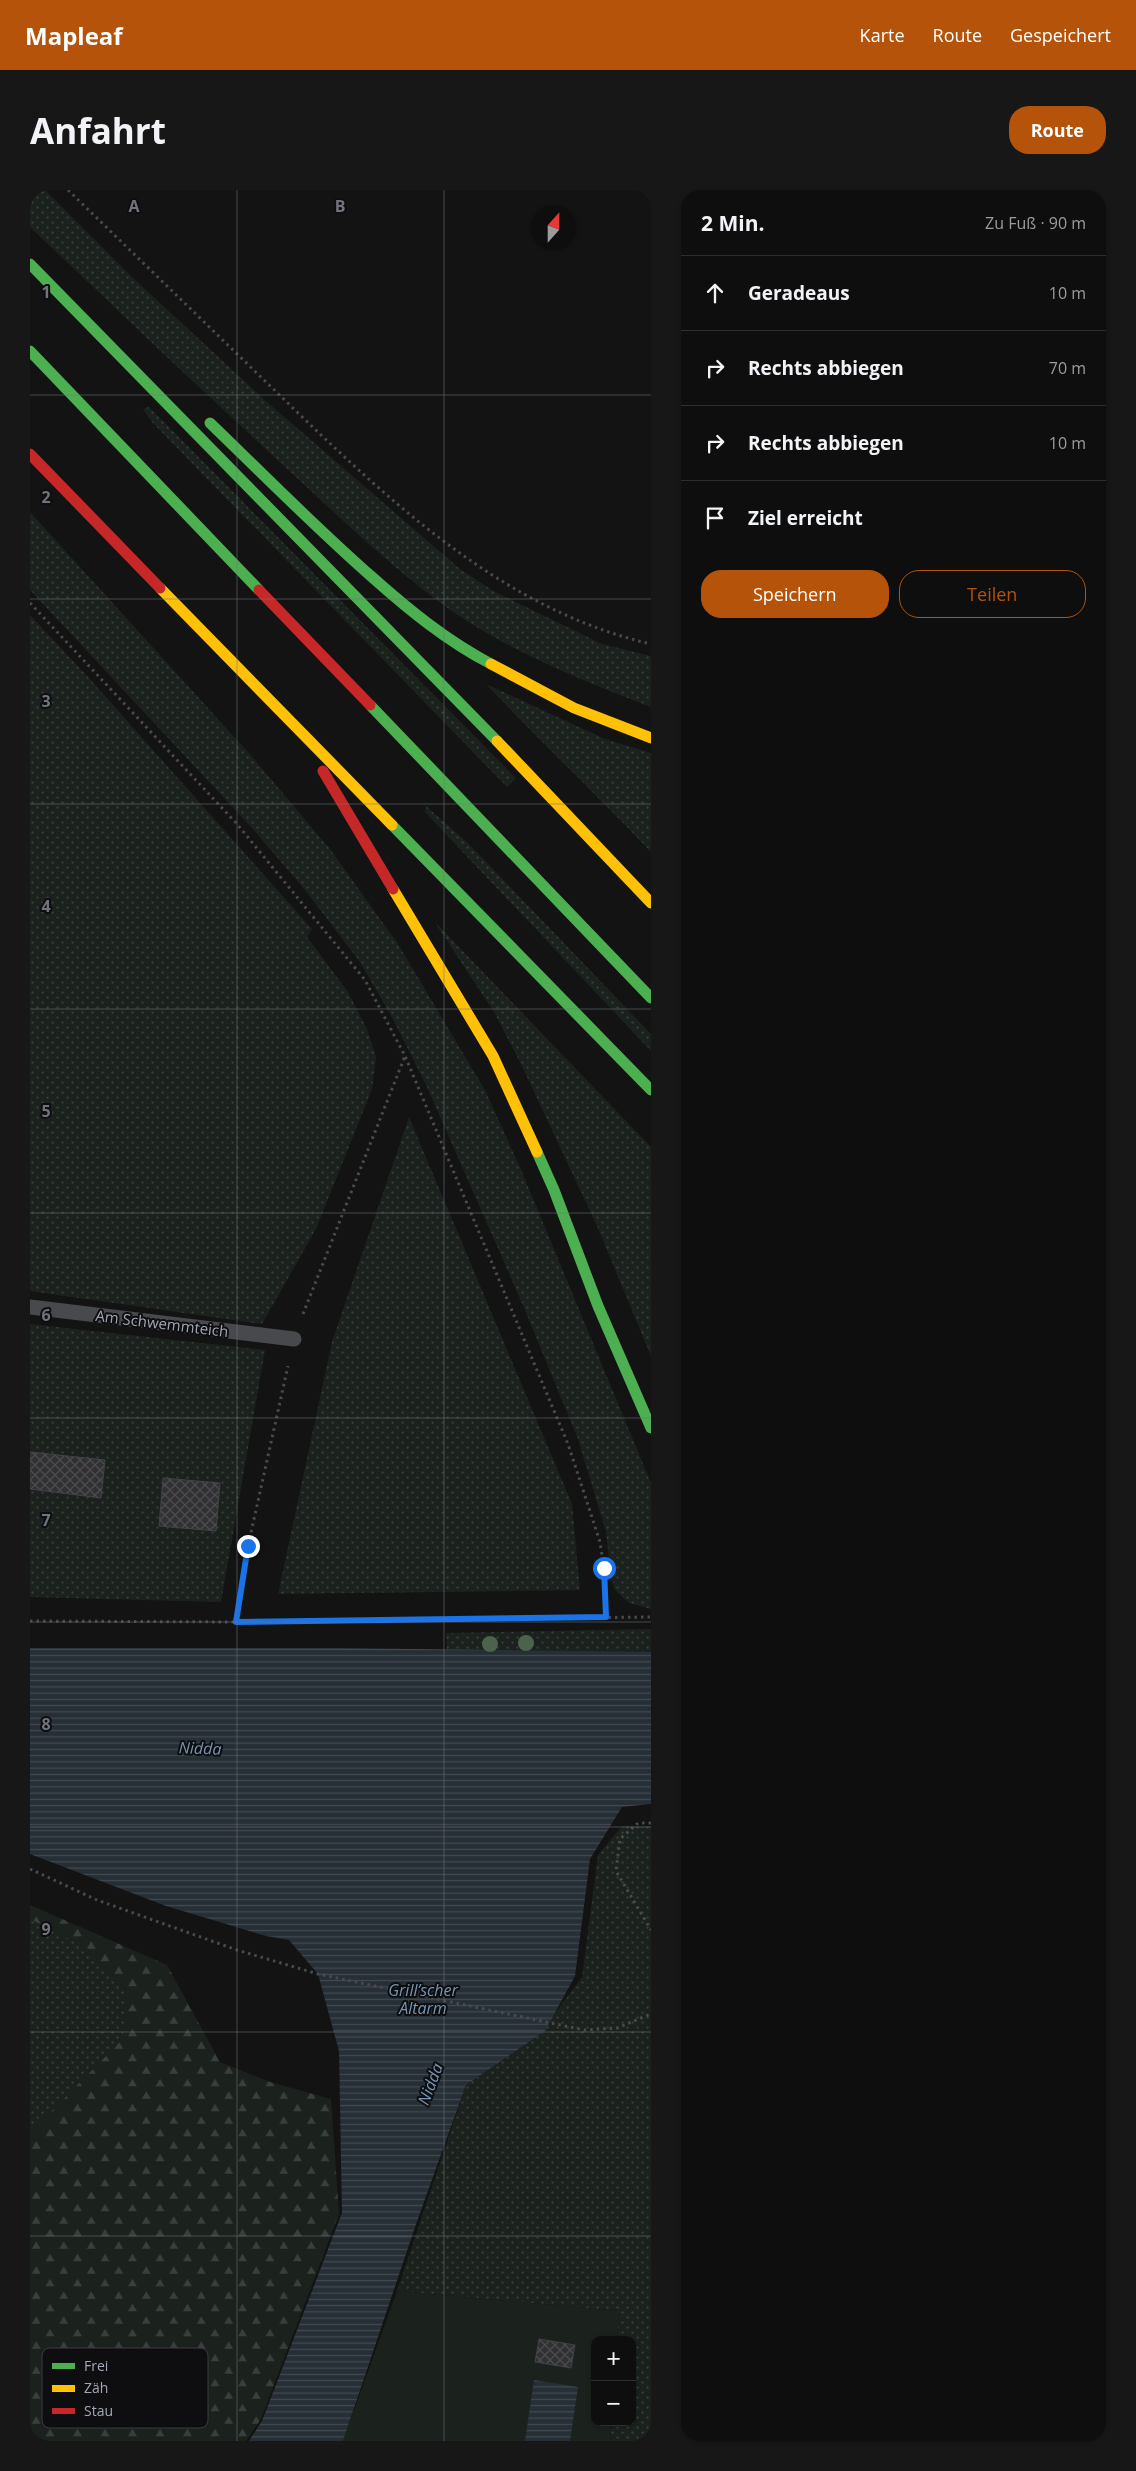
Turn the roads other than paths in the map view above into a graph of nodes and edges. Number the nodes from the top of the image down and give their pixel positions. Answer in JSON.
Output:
{"nodes":[{"id":1,"x":30,"y":264,"type":"edge"},
{"id":2,"x":89,"y":321,"type":"junction"},
{"id":3,"x":30,"y":351,"type":"edge"},
{"id":4,"x":148,"y":368,"type":"dead end"},
{"id":5,"x":205,"y":418,"type":"dead end"},
{"id":6,"x":30,"y":454,"type":"edge"},
{"id":7,"x":299,"y":731,"type":"junction"},
{"id":8,"x":651,"y":738,"type":"edge"},
{"id":9,"x":651,"y":903,"type":"edge"},
{"id":10,"x":651,"y":998,"type":"edge"},
{"id":11,"x":651,"y":1090,"type":"edge"},
{"id":12,"x":30,"y":1307,"type":"edge"},
{"id":13,"x":294,"y":1339,"type":"road end"},
{"id":14,"x":651,"y":1428,"type":"edge"}],
"edges":[{"from":1,"to":2,"type":"highway"},
{"from":2,"to":4,"type":"highway"},
{"from":2,"to":9,"type":"highway"},
{"from":3,"to":10,"type":"highway"},
{"from":5,"to":8,"type":"highway"},
{"from":6,"to":7,"type":"highway"},
{"from":7,"to":11,"type":"highway"},
{"from":7,"to":14,"type":"highway"},
{"from":12,"to":13,"type":"lane","name":"Am Schwemmteich"}]}
